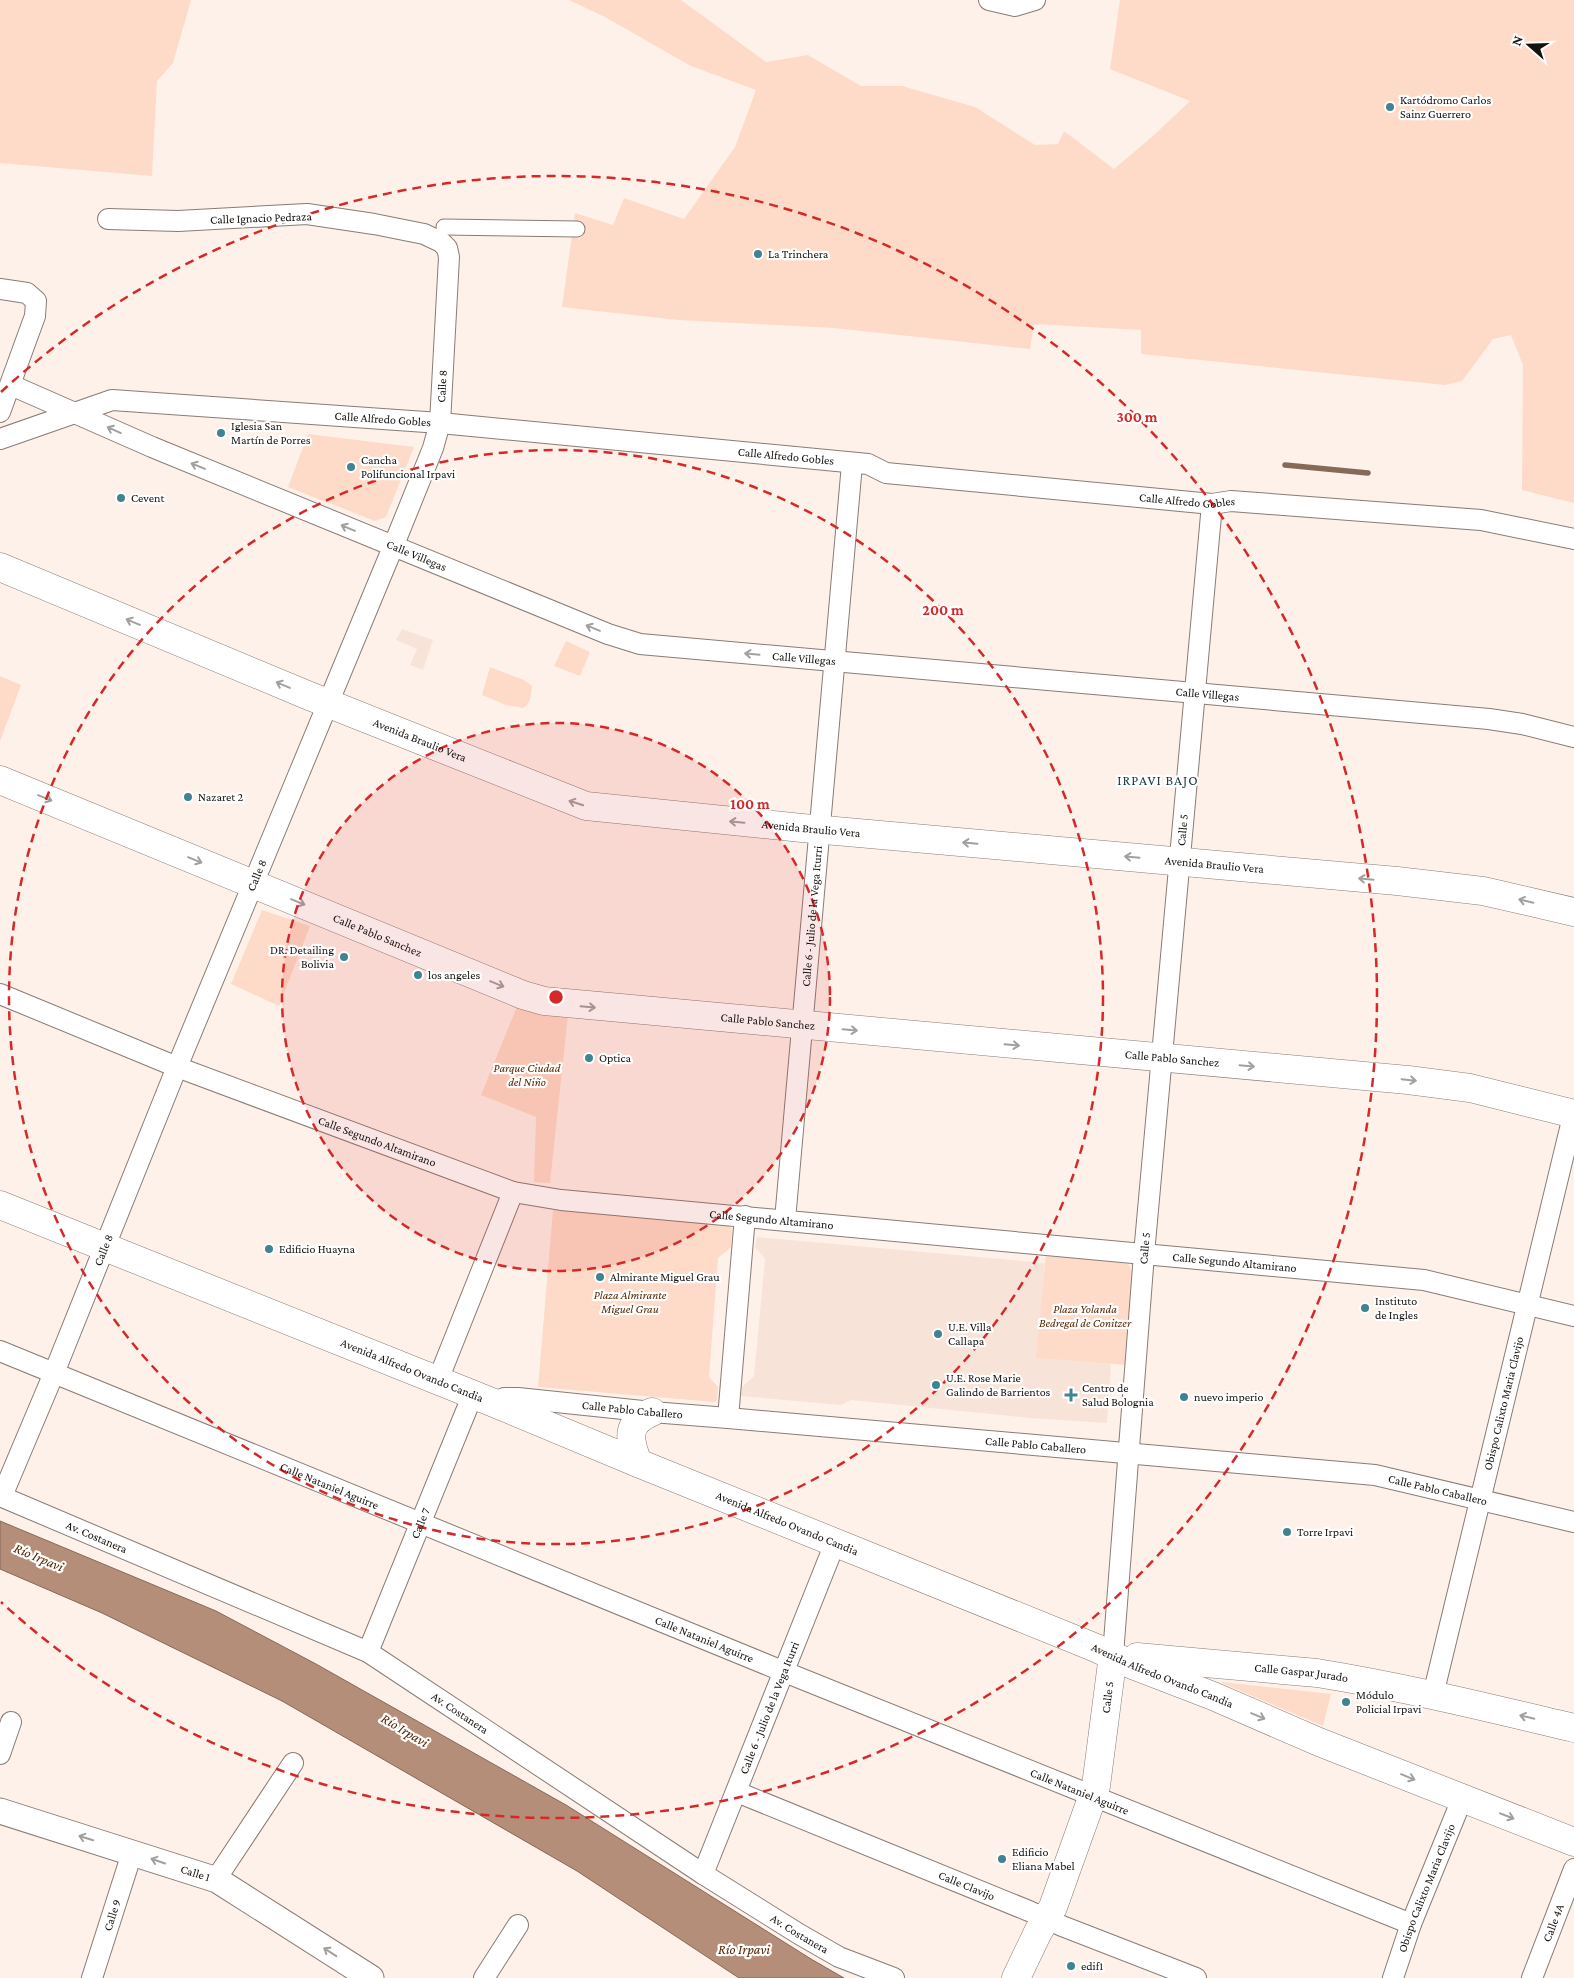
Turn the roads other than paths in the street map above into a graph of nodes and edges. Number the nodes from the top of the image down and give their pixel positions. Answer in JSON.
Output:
{"nodes":[{"id":1,"x":989,"y":0,"type":"edge"},
{"id":2,"x":1035,"y":0,"type":"edge"},
{"id":3,"x":108,"y":219,"type":"dead end"},
{"id":4,"x":577,"y":229,"type":"dead end"},
{"id":5,"x":442,"y":235,"type":"junction"},
{"id":6,"x":0,"y":289,"type":"edge"},
{"id":7,"x":11,"y":385,"type":"junction"},
{"id":8,"x":0,"y":412,"type":"edge"},
{"id":9,"x":75,"y":413,"type":"junction"},
{"id":10,"x":440,"y":423,"type":"junction"},
{"id":11,"x":0,"y":440,"type":"edge"},
{"id":12,"x":852,"y":464,"type":"junction"},
{"id":13,"x":1212,"y":504,"type":"junction"},
{"id":14,"x":1574,"y":539,"type":"edge"},
{"id":15,"x":393,"y":547,"type":"junction"},
{"id":16,"x":0,"y":567,"type":"edge"},
{"id":17,"x":836,"y":661,"type":"junction"},
{"id":18,"x":1194,"y":693,"type":"junction"},
{"id":19,"x":328,"y":703,"type":"junction"},
{"id":20,"x":1574,"y":737,"type":"edge"},
{"id":21,"x":0,"y":780,"type":"edge"},
{"id":22,"x":820,"y":830,"type":"junction"},
{"id":23,"x":1180,"y":862,"type":"junction"},
{"id":24,"x":253,"y":884,"type":"junction"},
{"id":25,"x":1574,"y":912,"type":"edge"},
{"id":26,"x":0,"y":994,"type":"edge"},
{"id":27,"x":801,"y":1025,"type":"junction"},
{"id":28,"x":1163,"y":1059,"type":"junction"},
{"id":29,"x":177,"y":1067,"type":"junction"},
{"id":30,"x":1574,"y":1113,"type":"edge"},
{"id":31,"x":513,"y":1192,"type":"junction"},
{"id":32,"x":0,"y":1205,"type":"edge"},
{"id":33,"x":745,"y":1216,"type":"junction"},
{"id":34,"x":785,"y":1220,"type":"junction"},
{"id":35,"x":103,"y":1248,"type":"junction"},
{"id":36,"x":1144,"y":1254,"type":"junction"},
{"id":37,"x":1526,"y":1304,"type":"junction"},
{"id":38,"x":1574,"y":1316,"type":"edge"},
{"id":39,"x":0,"y":1351,"type":"edge"},
{"id":40,"x":54,"y":1373,"type":"junction"},
{"id":41,"x":438,"y":1380,"type":"junction"},
{"id":42,"x":484,"y":1399,"type":"junction"},
{"id":43,"x":652,"y":1412,"type":"junction"},
{"id":44,"x":728,"y":1418,"type":"junction"},
{"id":45,"x":1129,"y":1454,"type":"junction"},
{"id":46,"x":638,"y":1463,"type":"junction"},
{"id":47,"x":1,"y":1496,"type":"edge"},
{"id":48,"x":1479,"y":1500,"type":"junction"},
{"id":49,"x":1574,"y":1522,"type":"edge"},
{"id":50,"x":419,"y":1524,"type":"junction"},
{"id":51,"x":835,"y":1543,"type":"junction"},
{"id":52,"x":368,"y":1652,"type":"junction"},
{"id":53,"x":1113,"y":1655,"type":"junction"},
{"id":54,"x":784,"y":1670,"type":"junction"},
{"id":55,"x":1433,"y":1695,"type":"junction"},
{"id":56,"x":11,"y":1722,"type":"dead end"},
{"id":57,"x":1574,"y":1728,"type":"edge"},
{"id":58,"x":0,"y":1754,"type":"edge"},
{"id":59,"x":293,"y":1763,"type":"dead end"},
{"id":60,"x":737,"y":1792,"type":"junction"},
{"id":61,"x":1092,"y":1798,"type":"junction"},
{"id":62,"x":1462,"y":1799,"type":"junction"},
{"id":63,"x":0,"y":1812,"type":"edge"},
{"id":64,"x":1574,"y":1842,"type":"edge"},
{"id":65,"x":132,"y":1853,"type":"junction"},
{"id":66,"x":1574,"y":1869,"type":"edge"},
{"id":67,"x":703,"y":1874,"type":"junction"},
{"id":68,"x":217,"y":1880,"type":"junction"},
{"id":69,"x":1046,"y":1920,"type":"junction"},
{"id":70,"x":518,"y":1924,"type":"dead end"},
{"id":71,"x":1411,"y":1924,"type":"junction"},
{"id":72,"x":92,"y":1978,"type":"edge"},
{"id":73,"x":371,"y":1978,"type":"edge"},
{"id":74,"x":484,"y":1978,"type":"edge"},
{"id":75,"x":894,"y":1978,"type":"edge"},
{"id":76,"x":1016,"y":1978,"type":"edge"},
{"id":77,"x":1196,"y":1978,"type":"edge"},
{"id":78,"x":1393,"y":1978,"type":"edge"},
{"id":79,"x":1532,"y":1978,"type":"edge"}],
"edges":[{"from":1,"to":2,"type":"street"},
{"from":3,"to":5,"type":"street","name":"Calle Ignacio Pedraza"},
{"from":4,"to":5,"type":"street","name":"Calle Ignacio Pedraza"},
{"from":5,"to":10,"type":"street","name":"Calle 8"},
{"from":6,"to":7,"type":"street"},
{"from":7,"to":8,"type":"street"},
{"from":7,"to":9,"type":"street","name":"Calle Villegas"},
{"from":9,"to":10,"type":"street","name":"Calle Alfredo Gobles"},
{"from":9,"to":11,"type":"street","name":"Calle Alfredo Gobles"},
{"from":15,"to":9,"type":"street","name":"Calle Villegas","one_way":true},
{"from":10,"to":12,"type":"street","name":"Calle Alfredo Gobles"},
{"from":10,"to":15,"type":"street","name":"Calle 8"},
{"from":12,"to":13,"type":"street","name":"Calle Alfredo Gobles"},
{"from":12,"to":17,"type":"street","name":"Calle 6 - Julio de la Vega Iturri"},
{"from":13,"to":14,"type":"street","name":"Calle Alfredo Gobles"},
{"from":13,"to":18,"type":"street","name":"Calle 5"},
{"from":17,"to":15,"type":"street","name":"Calle Villegas","one_way":true},
{"from":15,"to":19,"type":"street","name":"Calle 8"},
{"from":19,"to":16,"type":"main road","name":"Avenida Braulio Vera","one_way":true},
{"from":17,"to":18,"type":"street","name":"Calle Villegas"},
{"from":17,"to":22,"type":"street","name":"Calle 6 - Julio de la Vega Iturri"},
{"from":18,"to":20,"type":"street","name":"Calle Villegas"},
{"from":18,"to":23,"type":"street","name":"Calle 5"},
{"from":22,"to":19,"type":"main road","name":"Avenida Braulio Vera","one_way":true},
{"from":19,"to":24,"type":"street","name":"Calle 8"},
{"from":21,"to":24,"type":"main road","name":"Calle Pablo Sanchez","one_way":true},
{"from":23,"to":22,"type":"main road","name":"Avenida Braulio Vera","one_way":true},
{"from":22,"to":27,"type":"street","name":"Calle 6 - Julio de la Vega Iturri"},
{"from":25,"to":23,"type":"main road","name":"Avenida Braulio Vera","one_way":true},
{"from":23,"to":28,"type":"street","name":"Calle 5"},
{"from":24,"to":27,"type":"main road","name":"Calle Pablo Sanchez","one_way":true},
{"from":24,"to":29,"type":"street","name":"Calle 8"},
{"from":26,"to":29,"type":"street","name":"Calle Segundo Altamirano"},
{"from":27,"to":28,"type":"main road","name":"Calle Pablo Sanchez","one_way":true},
{"from":27,"to":34,"type":"street","name":"Calle 6 - Julio de la Vega Iturri"},
{"from":28,"to":30,"type":"main road","name":"Calle Pablo Sanchez","one_way":true},
{"from":28,"to":36,"type":"street","name":"Calle 5"},
{"from":29,"to":31,"type":"street","name":"Calle Segundo Altamirano"},
{"from":29,"to":35,"type":"street","name":"Calle 8"},
{"from":30,"to":37,"type":"street","name":"Obispo Calixto Maria Clavijo"},
{"from":31,"to":33,"type":"street","name":"Calle Segundo Altamirano"},
{"from":31,"to":41,"type":"street"},
{"from":32,"to":35,"type":"main road","name":"Avenida Alfredo Ovando Candia"},
{"from":33,"to":34,"type":"street","name":"Calle Segundo Altamirano"},
{"from":33,"to":44,"type":"street"},
{"from":34,"to":36,"type":"street","name":"Calle Segundo Altamirano"},
{"from":35,"to":40,"type":"street","name":"Calle 8"},
{"from":35,"to":41,"type":"main road","name":"Avenida Alfredo Ovando Candia"},
{"from":36,"to":37,"type":"street","name":"Calle Segundo Altamirano"},
{"from":36,"to":45,"type":"street","name":"Calle 5"},
{"from":37,"to":38,"type":"street","name":"Calle Segundo Altamirano"},
{"from":37,"to":48,"type":"street","name":"Obispo Calixto Maria Clavijo"},
{"from":39,"to":40,"type":"street","name":"Calle Nataniel Aguirre"},
{"from":40,"to":47,"type":"street","name":"Calle 8"},
{"from":40,"to":50,"type":"street","name":"Calle Nataniel Aguirre"},
{"from":41,"to":42,"type":"main road","name":"Avenida Alfredo Ovando Candia"},
{"from":42,"to":43,"type":"street","name":"Calle Pablo Caballero"},
{"from":42,"to":46,"type":"main road","name":"Avenida Alfredo Ovando Candia"},
{"from":42,"to":50,"type":"street","name":"Calle 7"},
{"from":43,"to":44,"type":"street","name":"Calle Pablo Caballero"},
{"from":43,"to":46,"type":"main road"},
{"from":44,"to":45,"type":"street","name":"Calle Pablo Caballero"},
{"from":45,"to":48,"type":"street","name":"Calle Pablo Caballero"},
{"from":45,"to":53,"type":"street","name":"Calle 5"},
{"from":46,"to":51,"type":"main road","name":"Avenida Alfredo Ovando Candia"},
{"from":47,"to":52,"type":"street","name":"Av. Costanera"},
{"from":48,"to":49,"type":"street","name":"Calle Pablo Caballero"},
{"from":48,"to":55,"type":"street","name":"Obispo Calixto Maria Clavijo"},
{"from":50,"to":52,"type":"street","name":"Calle 7"},
{"from":50,"to":54,"type":"street","name":"Calle Nataniel Aguirre"},
{"from":51,"to":53,"type":"main road","name":"Avenida Alfredo Ovando Candia"},
{"from":51,"to":54,"type":"street","name":"Calle 6 - Julio de la Vega Iturri"},
{"from":52,"to":67,"type":"street","name":"Av. Costanera"},
{"from":53,"to":55,"type":"main road","name":"Calle Gaspar Jurado"},
{"from":53,"to":61,"type":"main road","name":"Calle 5"},
{"from":53,"to":62,"type":"main road","name":"Avenida Alfredo Ovando Candia","one_way":true},
{"from":54,"to":60,"type":"street","name":"Calle 6 - Julio de la Vega Iturri"},
{"from":54,"to":61,"type":"street","name":"Calle Nataniel Aguirre"},
{"from":57,"to":55,"type":"main road","name":"Calle Gaspar Jurado","one_way":true},
{"from":56,"to":58,"type":"street"},
{"from":59,"to":68,"type":"street"},
{"from":60,"to":67,"type":"street","name":"Calle 6 - Julio de la Vega Iturri"},
{"from":60,"to":69,"type":"street","name":"Calle Clavijo"},
{"from":61,"to":69,"type":"main road","name":"Calle 5"},
{"from":61,"to":71,"type":"street","name":"Calle Nataniel Aguirre"},
{"from":62,"to":64,"type":"main road","name":"Avenida Alfredo Ovando Candia","one_way":true},
{"from":62,"to":71,"type":"street","name":"Obispo Calixto Maria Clavijo"},
{"from":65,"to":63,"type":"street","name":"Calle 1","one_way":true},
{"from":68,"to":65,"type":"street","name":"Calle 1","one_way":true},
{"from":65,"to":72,"type":"street","name":"Calle 9"},
{"from":66,"to":79,"type":"street","name":"Calle 4A"},
{"from":67,"to":75,"type":"street","name":"Av. Costanera"},
{"from":73,"to":68,"type":"street","name":"Calle 1","one_way":true},
{"from":69,"to":76,"type":"main road","name":"Calle 5"},
{"from":69,"to":77,"type":"street","name":"Calle Clavijo"},
{"from":70,"to":74,"type":"street"},
{"from":71,"to":78,"type":"street","name":"Obispo Calixto Maria Clavijo"}]}
